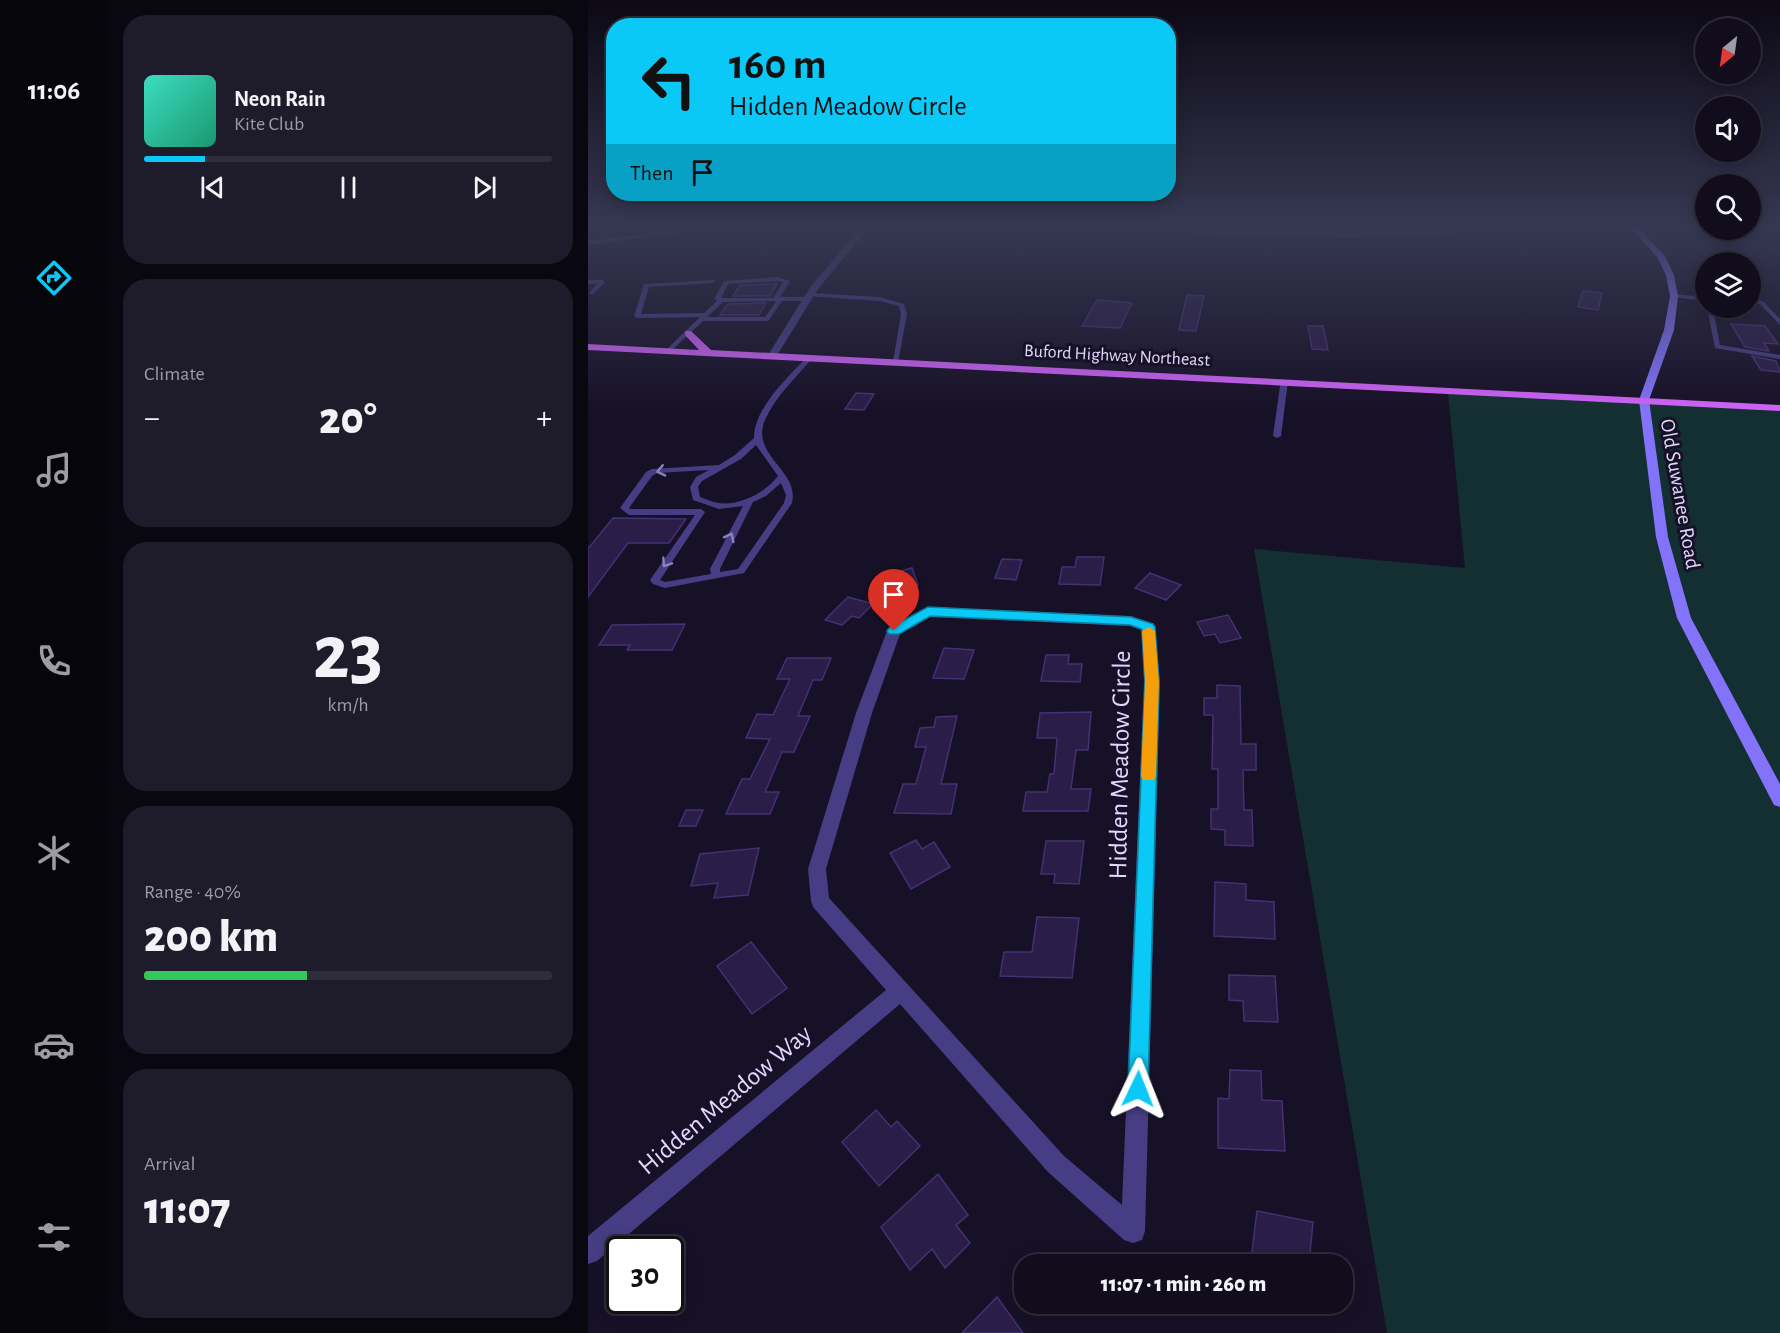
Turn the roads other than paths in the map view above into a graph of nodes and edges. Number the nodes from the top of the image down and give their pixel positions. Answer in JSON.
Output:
{"nodes":[{"id":1,"x":598,"y":287,"type":"edge"},
{"id":2,"x":645,"y":287,"type":"edge"},
{"id":3,"x":723,"y":287,"type":"edge"},
{"id":4,"x":784,"y":287,"type":"edge"},
{"id":5,"x":817,"y":287,"type":"edge"},
{"id":6,"x":1672,"y":287,"type":"edge"},
{"id":7,"x":592,"y":293,"type":"dead end"},
{"id":8,"x":1674,"y":296,"type":"junction"},
{"id":9,"x":809,"y":297,"type":"junction"},
{"id":10,"x":1695,"y":298,"type":"edge"},
{"id":11,"x":721,"y":300,"type":"junction"},
{"id":12,"x":777,"y":300,"type":"junction"},
{"id":13,"x":1761,"y":303,"type":"edge"},
{"id":14,"x":703,"y":317,"type":"junction"},
{"id":15,"x":1712,"y":318,"type":"edge"},
{"id":16,"x":1780,"y":323,"type":"edge"},
{"id":17,"x":688,"y":333,"type":"junction"},
{"id":18,"x":588,"y":347,"type":"edge"},
{"id":19,"x":668,"y":351,"type":"junction"},
{"id":20,"x":708,"y":353,"type":"junction"},
{"id":21,"x":773,"y":356,"type":"junction"},
{"id":22,"x":810,"y":357,"type":"junction"},
{"id":23,"x":1780,"y":357,"type":"edge"},
{"id":24,"x":896,"y":362,"type":"junction"},
{"id":25,"x":1284,"y":381,"type":"junction"},
{"id":26,"x":1644,"y":400,"type":"junction"},
{"id":27,"x":1780,"y":408,"type":"edge"},
{"id":28,"x":1277,"y":436,"type":"dead end"},
{"id":29,"x":758,"y":439,"type":"junction"},
{"id":30,"x":719,"y":467,"type":"junction"},
{"id":31,"x":782,"y":476,"type":"junction"},
{"id":32,"x":750,"y":500,"type":"junction"},
{"id":33,"x":711,"y":504,"type":"junction"},
{"id":34,"x":701,"y":512,"type":"junction"},
{"id":35,"x":716,"y":576,"type":"junction"},
{"id":36,"x":1780,"y":800,"type":"edge"},
{"id":37,"x":899,"y":992,"type":"junction"},
{"id":38,"x":588,"y":1252,"type":"edge"}],
"edges":[{"from":1,"to":7,"type":"lane"},
{"from":2,"to":14,"type":"lane"},
{"from":3,"to":11,"type":"lane"},
{"from":4,"to":12,"type":"lane"},
{"from":5,"to":9,"type":"street"},
{"from":6,"to":8,"type":"street","name":"Old Suwanee Road"},
{"from":8,"to":10,"type":"lane"},
{"from":8,"to":26,"type":"street","name":"Old Suwanee Road"},
{"from":9,"to":12,"type":"lane"},
{"from":9,"to":21,"type":"street"},
{"from":9,"to":24,"type":"lane"},
{"from":11,"to":12,"type":"lane"},
{"from":11,"to":14,"type":"lane"},
{"from":12,"to":14,"type":"lane"},
{"from":13,"to":16,"type":"lane"},
{"from":14,"to":17,"type":"lane"},
{"from":15,"to":23,"type":"lane"},
{"from":17,"to":19,"type":"lane"},
{"from":17,"to":20,"type":"main road"},
{"from":18,"to":19,"type":"main road","name":"Buford Highway Northeast"},
{"from":19,"to":20,"type":"main road","name":"Buford Highway Northeast"},
{"from":20,"to":21,"type":"main road","name":"Buford Highway Northeast"},
{"from":21,"to":22,"type":"main road","name":"Buford Highway Northeast"},
{"from":22,"to":24,"type":"main road","name":"Buford Highway Northeast"},
{"from":22,"to":29,"type":"lane"},
{"from":24,"to":25,"type":"main road","name":"Buford Highway Northeast"},
{"from":25,"to":26,"type":"main road","name":"Buford Highway Northeast"},
{"from":25,"to":28,"type":"lane"},
{"from":26,"to":27,"type":"main road","name":"Buford Highway Northeast"},
{"from":26,"to":36,"type":"street","name":"Old Suwanee Road"},
{"from":29,"to":30,"type":"lane"},
{"from":29,"to":31,"type":"lane"},
{"from":30,"to":33,"type":"lane"},
{"from":30,"to":34,"type":"lane","one_way":true},
{"from":31,"to":32,"type":"lane"},
{"from":31,"to":35,"type":"lane"},
{"from":32,"to":33,"type":"lane"},
{"from":35,"to":32,"type":"lane","one_way":true},
{"from":33,"to":34,"type":"lane"},
{"from":34,"to":35,"type":"lane","one_way":true},
{"from":37,"to":37,"type":"street","name":"Hidden Meadow Circle"},
{"from":37,"to":38,"type":"street","name":"Hidden Meadow Way"}]}
